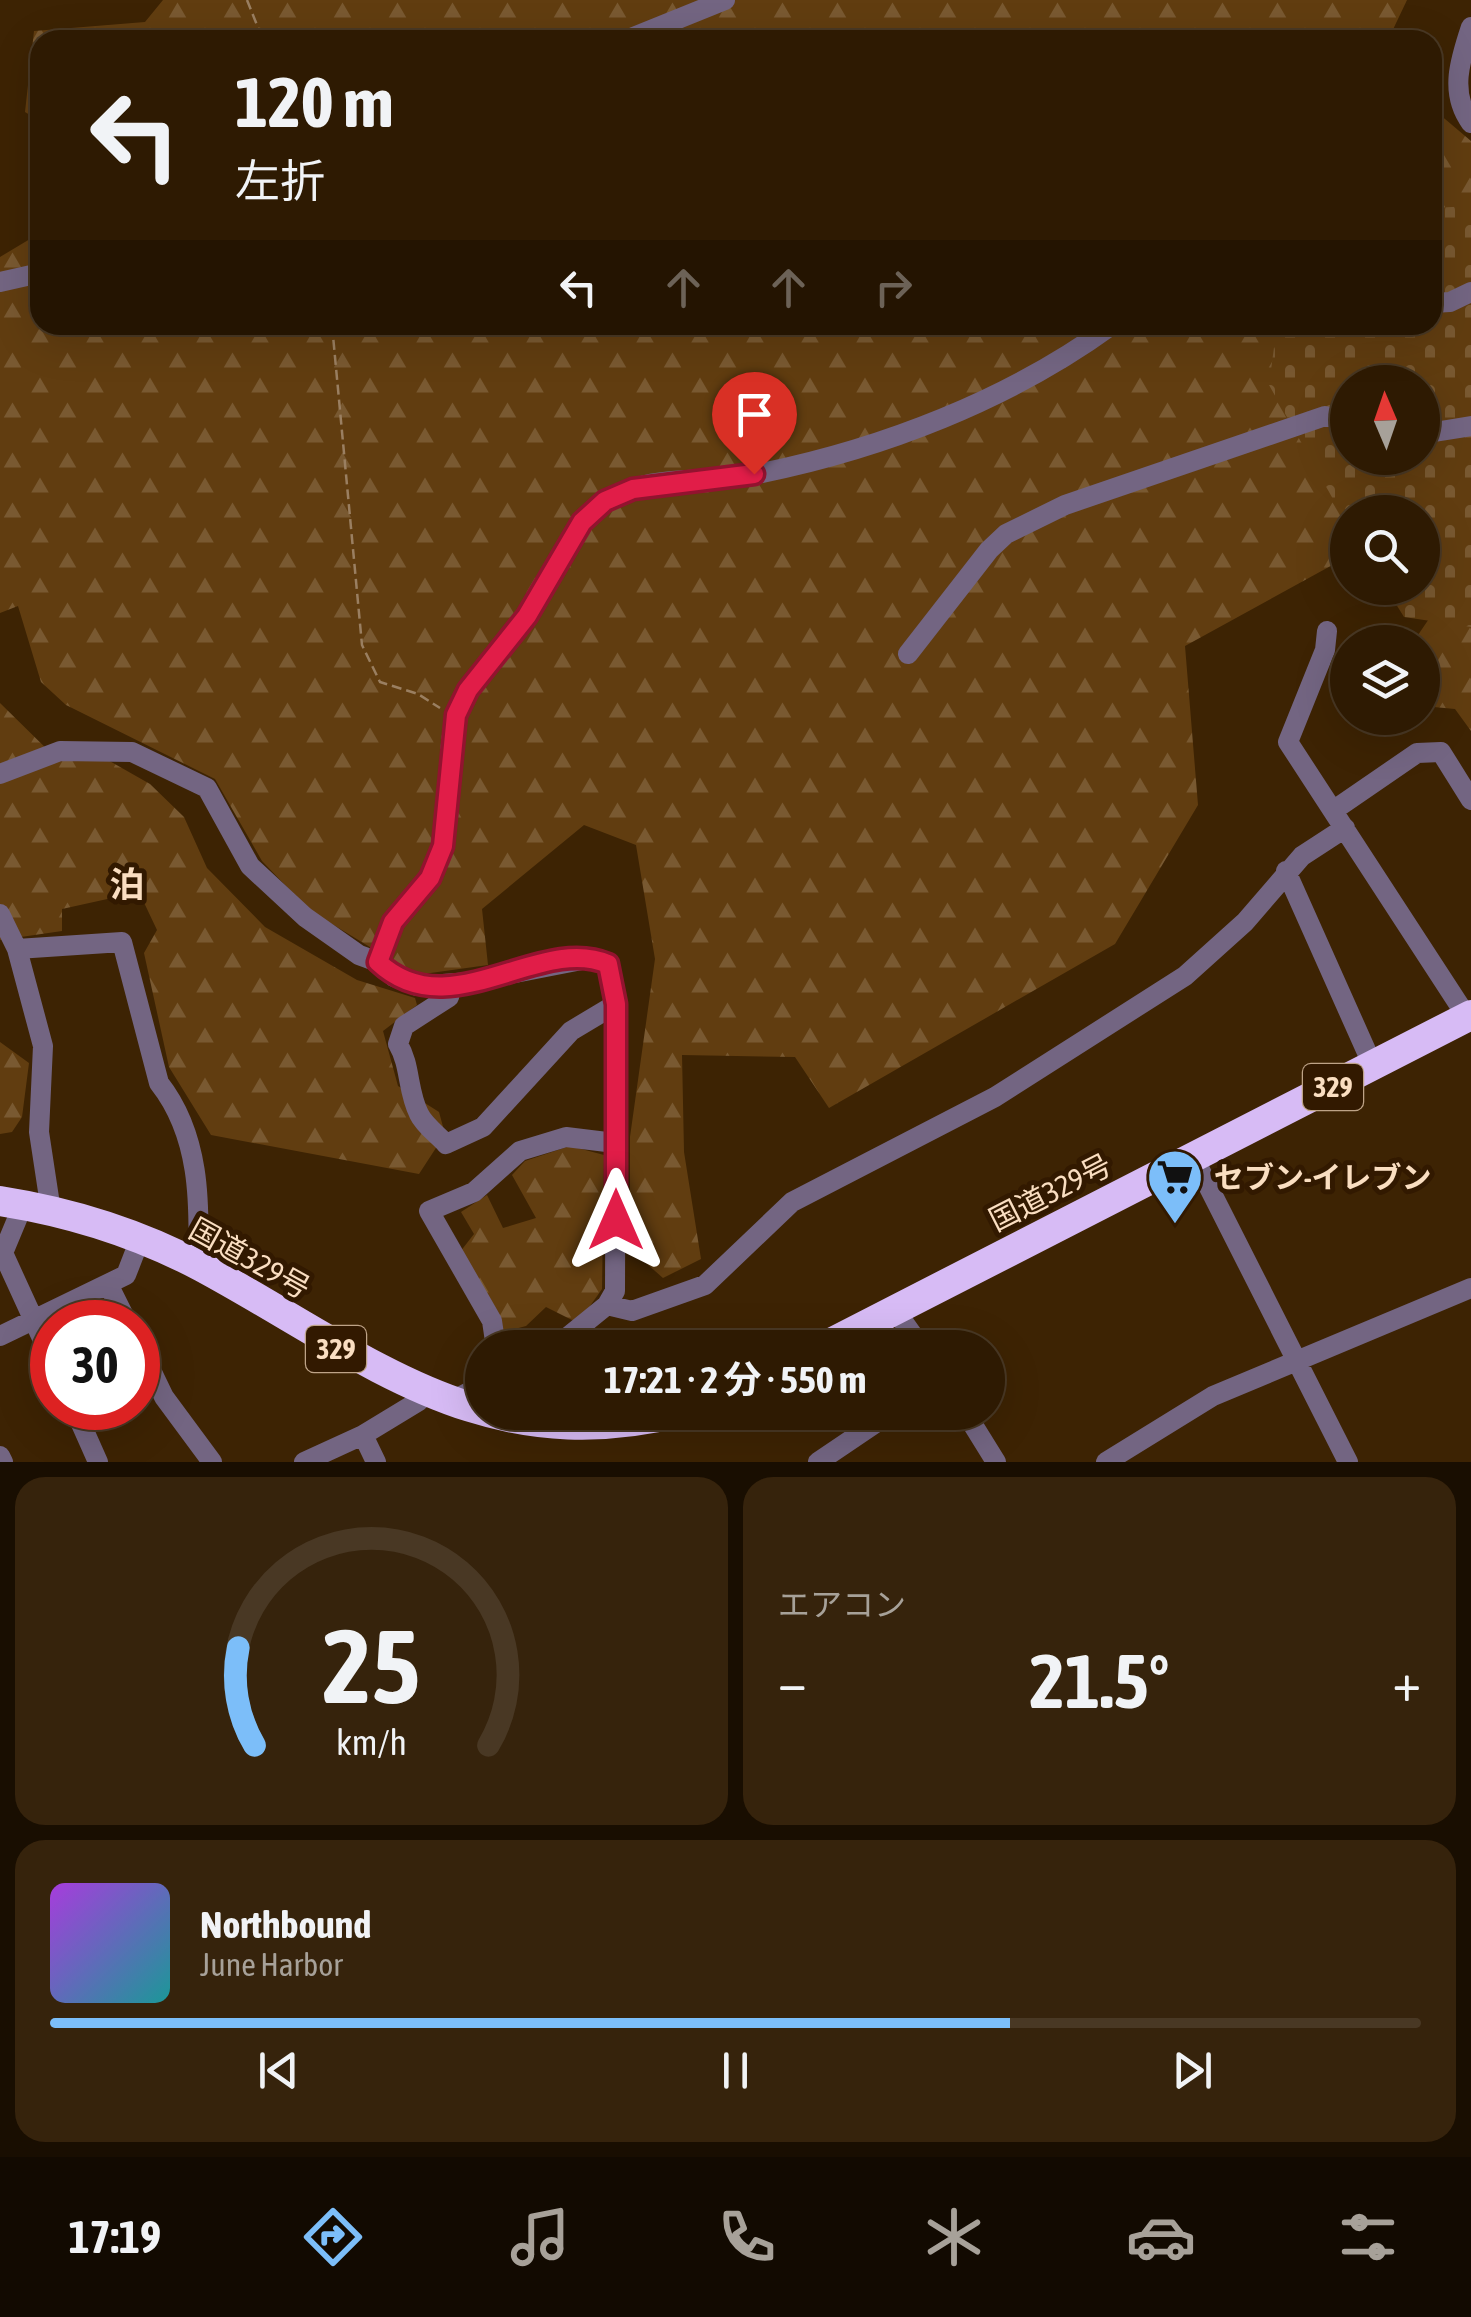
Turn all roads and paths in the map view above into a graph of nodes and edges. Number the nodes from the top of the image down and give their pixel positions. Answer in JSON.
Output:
{"nodes":[{"id":1,"x":247,"y":0,"type":"edge"},
{"id":2,"x":725,"y":0,"type":"edge"},
{"id":3,"x":1471,"y":28,"type":"edge"},
{"id":4,"x":259,"y":30,"type":"edge"},
{"id":5,"x":651,"y":30,"type":"edge"},
{"id":6,"x":1471,"y":123,"type":"edge"},
{"id":7,"x":30,"y":275,"type":"edge"},
{"id":8,"x":0,"y":282,"type":"edge"},
{"id":9,"x":1471,"y":292,"type":"edge"},
{"id":10,"x":1442,"y":302,"type":"edge"},
{"id":11,"x":333,"y":335,"type":"edge"},
{"id":12,"x":1097,"y":335,"type":"edge"},
{"id":13,"x":1330,"y":417,"type":"edge"},
{"id":14,"x":1471,"y":426,"type":"edge"},
{"id":15,"x":1440,"y":431,"type":"edge"},
{"id":16,"x":1327,"y":631,"type":"dead end"},
{"id":17,"x":908,"y":654,"type":"dead end"},
{"id":18,"x":456,"y":715,"type":"junction"},
{"id":19,"x":0,"y":774,"type":"edge"},
{"id":20,"x":1471,"y":800,"type":"edge"},
{"id":21,"x":1340,"y":819,"type":"junction"},
{"id":22,"x":1286,"y":870,"type":"junction"},
{"id":23,"x":0,"y":914,"type":"edge"},
{"id":24,"x":17,"y":949,"type":"junction"},
{"id":25,"x":378,"y":962,"type":"junction"},
{"id":26,"x":452,"y":985,"type":"junction"},
{"id":27,"x":616,"y":1004,"type":"junction"},
{"id":28,"x":1469,"y":1016,"type":"edge"},
{"id":29,"x":1373,"y":1066,"type":"junction"},
{"id":30,"x":615,"y":1144,"type":"junction"},
{"id":31,"x":1194,"y":1158,"type":"junction"},
{"id":32,"x":25,"y":1206,"type":"edge"},
{"id":33,"x":140,"y":1239,"type":"junction"},
{"id":34,"x":198,"y":1265,"type":"junction"},
{"id":35,"x":108,"y":1284,"type":"junction"},
{"id":36,"x":1471,"y":1288,"type":"edge"},
{"id":37,"x":75,"y":1300,"type":"edge"},
{"id":38,"x":116,"y":1300,"type":"edge"},
{"id":39,"x":607,"y":1306,"type":"junction"},
{"id":40,"x":895,"y":1310,"type":"junction"},
{"id":41,"x":30,"y":1311,"type":"edge"},
{"id":42,"x":30,"y":1322,"type":"edge"},
{"id":43,"x":493,"y":1330,"type":"edge"},
{"id":44,"x":577,"y":1330,"type":"edge"},
{"id":45,"x":856,"y":1330,"type":"edge"},
{"id":46,"x":909,"y":1330,"type":"edge"},
{"id":47,"x":0,"y":1336,"type":"edge"},
{"id":48,"x":1298,"y":1363,"type":"junction"},
{"id":49,"x":160,"y":1389,"type":"edge"},
{"id":50,"x":465,"y":1393,"type":"edge"},
{"id":51,"x":429,"y":1406,"type":"junction"},
{"id":52,"x":465,"y":1420,"type":"edge"},
{"id":53,"x":84,"y":1430,"type":"edge"},
{"id":54,"x":493,"y":1430,"type":"edge"},
{"id":55,"x":619,"y":1430,"type":"edge"},
{"id":56,"x":865,"y":1430,"type":"edge"},
{"id":57,"x":976,"y":1430,"type":"edge"},
{"id":58,"x":364,"y":1435,"type":"junction"},
{"id":59,"x":98,"y":1462,"type":"edge"},
{"id":60,"x":212,"y":1462,"type":"edge"},
{"id":61,"x":304,"y":1462,"type":"edge"},
{"id":62,"x":376,"y":1462,"type":"edge"},
{"id":63,"x":818,"y":1462,"type":"edge"},
{"id":64,"x":996,"y":1462,"type":"edge"},
{"id":65,"x":1106,"y":1462,"type":"edge"},
{"id":66,"x":1348,"y":1462,"type":"edge"}],
"edges":[{"from":1,"to":4,"type":"path"},
{"from":2,"to":5,"type":"street"},
{"from":3,"to":6,"type":"street"},
{"from":7,"to":8,"type":"street"},
{"from":9,"to":10,"type":"street"},
{"from":11,"to":18,"type":"path"},
{"from":12,"to":18,"type":"street"},
{"from":13,"to":17,"type":"street"},
{"from":14,"to":15,"type":"street"},
{"from":16,"to":21,"type":"street"},
{"from":18,"to":25,"type":"street"},
{"from":19,"to":25,"type":"street"},
{"from":20,"to":21,"type":"street"},
{"from":21,"to":22,"type":"street"},
{"from":21,"to":28,"type":"street"},
{"from":22,"to":29,"type":"street"},
{"from":22,"to":39,"type":"street"},
{"from":23,"to":24,"type":"street"},
{"from":24,"to":32,"type":"street"},
{"from":24,"to":34,"type":"street"},
{"from":25,"to":26,"type":"street"},
{"from":26,"to":27,"type":"street"},
{"from":26,"to":27,"type":"street"},
{"from":27,"to":30,"type":"street"},
{"from":28,"to":29,"type":"highway","name":"国道329号","number":"329"},
{"from":29,"to":31,"type":"highway","name":"国道329号","number":"329"},
{"from":30,"to":39,"type":"street"},
{"from":30,"to":43,"type":"street"},
{"from":31,"to":40,"type":"highway","name":"国道329号","number":"329"},
{"from":31,"to":48,"type":"street"},
{"from":32,"to":33,"type":"highway","name":"国道329号","number":"329"},
{"from":32,"to":41,"type":"street"},
{"from":33,"to":34,"type":"highway","name":"国道329号","number":"329"},
{"from":33,"to":35,"type":"street"},
{"from":34,"to":51,"type":"highway","name":"国道329号","number":"329"},
{"from":35,"to":37,"type":"street"},
{"from":35,"to":38,"type":"street"},
{"from":36,"to":48,"type":"street"},
{"from":39,"to":44,"type":"street"},
{"from":40,"to":45,"type":"highway","name":"国道329号","number":"329"},
{"from":40,"to":46,"type":"street"},
{"from":42,"to":47,"type":"street"},
{"from":48,"to":65,"type":"street"},
{"from":48,"to":66,"type":"street"},
{"from":49,"to":60,"type":"street"},
{"from":50,"to":51,"type":"street"},
{"from":51,"to":52,"type":"highway","name":"国道329号","number":"329"},
{"from":51,"to":58,"type":"street"},
{"from":53,"to":59,"type":"street"},
{"from":54,"to":55,"type":"highway","name":"国道329号","number":"329"},
{"from":56,"to":63,"type":"street"},
{"from":57,"to":64,"type":"street"},
{"from":58,"to":61,"type":"street"},
{"from":58,"to":62,"type":"street"}]}
